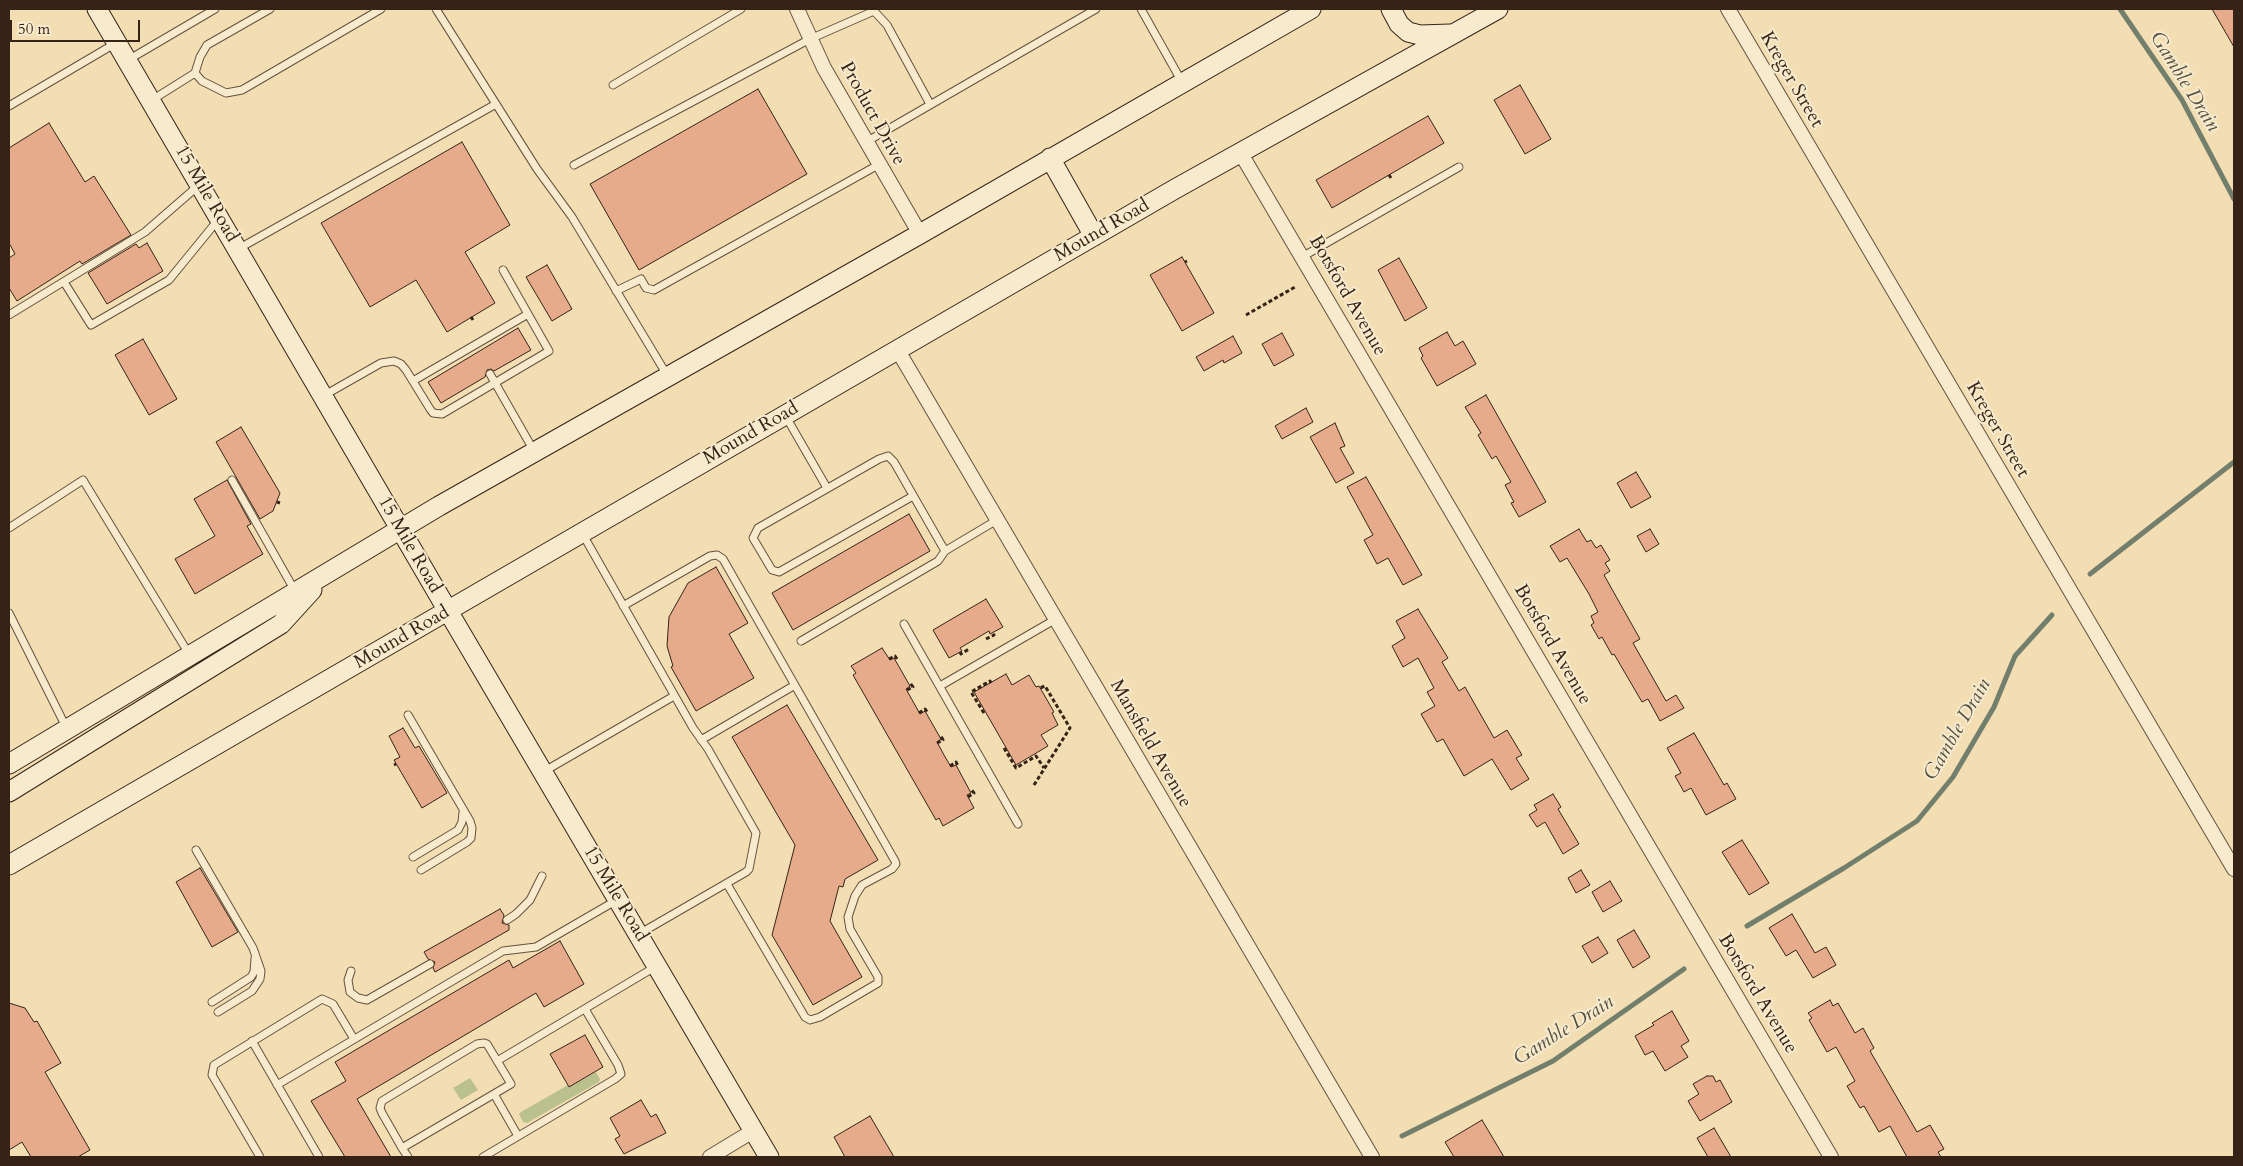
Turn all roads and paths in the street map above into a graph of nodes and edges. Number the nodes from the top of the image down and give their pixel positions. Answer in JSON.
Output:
{"nodes":[{"id":1,"x":97,"y":9,"type":"edge"},
{"id":2,"x":215,"y":9,"type":"edge"},
{"id":3,"x":270,"y":9,"type":"edge"},
{"id":4,"x":381,"y":9,"type":"edge"},
{"id":5,"x":436,"y":9,"type":"edge"},
{"id":6,"x":741,"y":9,"type":"edge"},
{"id":7,"x":797,"y":9,"type":"edge"},
{"id":8,"x":1096,"y":9,"type":"edge"},
{"id":9,"x":1141,"y":9,"type":"edge"},
{"id":10,"x":1311,"y":9,"type":"edge"},
{"id":11,"x":1391,"y":9,"type":"edge"},
{"id":12,"x":1498,"y":9,"type":"edge"},
{"id":13,"x":1728,"y":9,"type":"edge"},
{"id":14,"x":1454,"y":34,"type":"junction"},
{"id":15,"x":810,"y":39,"type":"junction"},
{"id":16,"x":118,"y":42,"type":"junction"},
{"id":17,"x":128,"y":60,"type":"junction"},
{"id":18,"x":195,"y":73,"type":"junction"},
{"id":19,"x":1182,"y":83,"type":"junction"},
{"id":20,"x":613,"y":85,"type":"dead end"},
{"id":21,"x":152,"y":101,"type":"junction"},
{"id":22,"x":496,"y":104,"type":"junction"},
{"id":23,"x":930,"y":104,"type":"junction"},
{"id":24,"x":9,"y":106,"type":"edge"},
{"id":25,"x":866,"y":142,"type":"junction"},
{"id":26,"x":1240,"y":152,"type":"junction"},
{"id":27,"x":1050,"y":158,"type":"junction"},
{"id":28,"x":574,"y":165,"type":"dead end"},
{"id":29,"x":878,"y":165,"type":"junction"},
{"id":30,"x":1459,"y":167,"type":"dead end"},
{"id":31,"x":200,"y":185,"type":"junction"},
{"id":32,"x":220,"y":218,"type":"junction"},
{"id":33,"x":920,"y":234,"type":"junction"},
{"id":34,"x":1094,"y":236,"type":"junction"},
{"id":35,"x":238,"y":250,"type":"junction"},
{"id":36,"x":1302,"y":257,"type":"junction"},
{"id":37,"x":503,"y":270,"type":"dead end"},
{"id":38,"x":64,"y":282,"type":"junction"},
{"id":39,"x":1295,"y":287,"type":"dead end"},
{"id":40,"x":616,"y":291,"type":"junction"},
{"id":41,"x":528,"y":314,"type":"junction"},
{"id":42,"x":9,"y":315,"type":"edge"},
{"id":43,"x":1246,"y":315,"type":"dead end"},
{"id":44,"x":897,"y":349,"type":"junction"},
{"id":45,"x":490,"y":374,"type":"dead end"},
{"id":46,"x":667,"y":376,"type":"junction"},
{"id":47,"x":413,"y":381,"type":"junction"},
{"id":48,"x":496,"y":383,"type":"junction"},
{"id":49,"x":322,"y":397,"type":"junction"},
{"id":50,"x":785,"y":414,"type":"junction"},
{"id":51,"x":534,"y":451,"type":"junction"},
{"id":52,"x":232,"y":480,"type":"dead end"},
{"id":53,"x":827,"y":488,"type":"junction"},
{"id":54,"x":913,"y":496,"type":"junction"},
{"id":55,"x":997,"y":520,"type":"junction"},
{"id":56,"x":9,"y":528,"type":"edge"},
{"id":57,"x":399,"y":529,"type":"junction"},
{"id":58,"x":582,"y":532,"type":"junction"},
{"id":59,"x":945,"y":551,"type":"junction"},
{"id":60,"x":327,"y":575,"type":"junction"},
{"id":61,"x":296,"y":593,"type":"junction"},
{"id":62,"x":623,"y":606,"type":"junction"},
{"id":63,"x":448,"y":611,"type":"junction"},
{"id":64,"x":9,"y":613,"type":"edge"},
{"id":65,"x":1056,"y":619,"type":"junction"},
{"id":66,"x":904,"y":624,"type":"dead end"},
{"id":67,"x":993,"y":633,"type":"dead end"},
{"id":68,"x":986,"y":639,"type":"dead end"},
{"id":69,"x":801,"y":641,"type":"dead end"},
{"id":70,"x":969,"y":649,"type":"dead end"},
{"id":71,"x":960,"y":652,"type":"dead end"},
{"id":72,"x":190,"y":656,"type":"junction"},
{"id":73,"x":889,"y":659,"type":"dead end"},
{"id":74,"x":897,"y":659,"type":"dead end"},
{"id":75,"x":991,"y":682,"type":"dead end"},
{"id":76,"x":910,"y":683,"type":"dead end"},
{"id":77,"x":795,"y":685,"type":"junction"},
{"id":78,"x":940,"y":686,"type":"junction"},
{"id":79,"x":1040,"y":688,"type":"dead end"},
{"id":80,"x":907,"y":690,"type":"dead end"},
{"id":81,"x":674,"y":696,"type":"junction"},
{"id":82,"x":1057,"y":706,"type":"junction"},
{"id":83,"x":1052,"y":709,"type":"dead end"},
{"id":84,"x":919,"y":712,"type":"dead end"},
{"id":85,"x":928,"y":713,"type":"dead end"},
{"id":86,"x":984,"y":713,"type":"dead end"},
{"id":87,"x":408,"y":715,"type":"dead end"},
{"id":88,"x":67,"y":730,"type":"junction"},
{"id":89,"x":941,"y":736,"type":"dead end"},
{"id":90,"x":701,"y":740,"type":"junction"},
{"id":91,"x":937,"y":744,"type":"dead end"},
{"id":92,"x":1004,"y":748,"type":"dead end"},
{"id":93,"x":9,"y":764,"type":"edge"},
{"id":94,"x":950,"y":766,"type":"dead end"},
{"id":95,"x":958,"y":766,"type":"dead end"},
{"id":96,"x":1044,"y":768,"type":"junction"},
{"id":97,"x":543,"y":772,"type":"junction"},
{"id":98,"x":1034,"y":785,"type":"dead end"},
{"id":99,"x":972,"y":789,"type":"dead end"},
{"id":100,"x":9,"y":792,"type":"edge"},
{"id":101,"x":968,"y":797,"type":"dead end"},
{"id":102,"x":462,"y":808,"type":"junction"},
{"id":103,"x":1018,"y":824,"type":"dead end"},
{"id":104,"x":196,"y":850,"type":"dead end"},
{"id":105,"x":414,"y":857,"type":"dead end"},
{"id":106,"x":9,"y":865,"type":"edge"},
{"id":107,"x":2234,"y":869,"type":"edge"},
{"id":108,"x":421,"y":870,"type":"dead end"},
{"id":109,"x":542,"y":876,"type":"dead end"},
{"id":110,"x":727,"y":884,"type":"junction"},
{"id":111,"x":618,"y":899,"type":"junction"},
{"id":112,"x":507,"y":920,"type":"dead end"},
{"id":113,"x":639,"y":934,"type":"junction"},
{"id":114,"x":253,"y":948,"type":"junction"},
{"id":115,"x":430,"y":964,"type":"dead end"},
{"id":116,"x":658,"y":966,"type":"junction"},
{"id":117,"x":351,"y":971,"type":"dead end"},
{"id":118,"x":212,"y":1002,"type":"dead end"},
{"id":119,"x":585,"y":1008,"type":"junction"},
{"id":120,"x":218,"y":1012,"type":"dead end"},
{"id":121,"x":354,"y":1039,"type":"junction"},
{"id":122,"x":252,"y":1042,"type":"junction"},
{"id":123,"x":498,"y":1061,"type":"junction"},
{"id":124,"x":277,"y":1085,"type":"junction"},
{"id":125,"x":494,"y":1094,"type":"junction"},
{"id":126,"x":753,"y":1131,"type":"junction"},
{"id":127,"x":518,"y":1136,"type":"junction"},
{"id":128,"x":402,"y":1148,"type":"junction"},
{"id":129,"x":260,"y":1157,"type":"edge"},
{"id":130,"x":319,"y":1157,"type":"edge"},
{"id":131,"x":408,"y":1157,"type":"edge"},
{"id":132,"x":483,"y":1157,"type":"edge"},
{"id":133,"x":710,"y":1157,"type":"edge"},
{"id":134,"x":769,"y":1157,"type":"edge"},
{"id":135,"x":1372,"y":1157,"type":"edge"},
{"id":136,"x":1831,"y":1157,"type":"edge"}],
"edges":[{"from":1,"to":16,"type":"main road","name":"15 Mile Road"},
{"from":2,"to":17,"type":"lane"},
{"from":3,"to":18,"type":"lane"},
{"from":4,"to":18,"type":"lane"},
{"from":5,"to":22,"type":"lane"},
{"from":6,"to":20,"type":"lane"},
{"from":7,"to":15,"type":"street","name":"Product Drive"},
{"from":8,"to":23,"type":"lane"},
{"from":9,"to":19,"type":"lane"},
{"from":10,"to":19,"type":"main road"},
{"from":11,"to":14,"type":"main road"},
{"from":12,"to":14,"type":"main road","name":"Mound Road"},
{"from":13,"to":107,"type":"street","name":"Kreger Street"},
{"from":14,"to":26,"type":"main road","name":"Mound Road"},
{"from":15,"to":23,"type":"lane"},
{"from":15,"to":25,"type":"street","name":"Product Drive"},
{"from":15,"to":28,"type":"lane"},
{"from":16,"to":17,"type":"main road","name":"15 Mile Road"},
{"from":16,"to":24,"type":"lane"},
{"from":17,"to":21,"type":"main road","name":"15 Mile Road"},
{"from":18,"to":21,"type":"lane"},
{"from":19,"to":27,"type":"main road"},
{"from":21,"to":31,"type":"main road","name":"15 Mile Road"},
{"from":22,"to":35,"type":"lane"},
{"from":22,"to":40,"type":"lane"},
{"from":23,"to":25,"type":"lane"},
{"from":25,"to":29,"type":"street","name":"Product Drive"},
{"from":26,"to":34,"type":"main road","name":"Mound Road"},
{"from":26,"to":36,"type":"street","name":"Botsford Avenue"},
{"from":27,"to":33,"type":"main road"},
{"from":27,"to":34,"type":"main road"},
{"from":29,"to":33,"type":"street","name":"Product Drive"},
{"from":29,"to":40,"type":"lane"},
{"from":30,"to":36,"type":"lane"},
{"from":31,"to":32,"type":"main road","name":"15 Mile Road"},
{"from":31,"to":38,"type":"lane"},
{"from":32,"to":35,"type":"main road","name":"15 Mile Road"},
{"from":32,"to":38,"type":"lane"},
{"from":33,"to":46,"type":"main road"},
{"from":34,"to":44,"type":"main road","name":"Mound Road"},
{"from":35,"to":49,"type":"main road","name":"15 Mile Road"},
{"from":36,"to":136,"type":"street","name":"Botsford Avenue"},
{"from":37,"to":41,"type":"lane"},
{"from":38,"to":42,"type":"lane"},
{"from":39,"to":43,"type":"path"},
{"from":40,"to":46,"type":"lane"},
{"from":41,"to":47,"type":"lane"},
{"from":41,"to":48,"type":"lane"},
{"from":44,"to":50,"type":"main road","name":"Mound Road"},
{"from":44,"to":55,"type":"street","name":"Mansfield Avenue"},
{"from":45,"to":48,"type":"lane"},
{"from":46,"to":51,"type":"main road"},
{"from":47,"to":48,"type":"lane"},
{"from":47,"to":49,"type":"lane"},
{"from":48,"to":51,"type":"lane"},
{"from":49,"to":57,"type":"main road","name":"15 Mile Road"},
{"from":50,"to":53,"type":"lane"},
{"from":50,"to":58,"type":"main road","name":"Mound Road"},
{"from":51,"to":57,"type":"main road"},
{"from":52,"to":61,"type":"lane"},
{"from":53,"to":54,"type":"lane"},
{"from":53,"to":54,"type":"lane"},
{"from":54,"to":59,"type":"lane"},
{"from":55,"to":59,"type":"lane"},
{"from":55,"to":65,"type":"street","name":"Mansfield Avenue"},
{"from":56,"to":72,"type":"lane"},
{"from":57,"to":60,"type":"main road"},
{"from":57,"to":63,"type":"main road","name":"15 Mile Road"},
{"from":58,"to":62,"type":"lane"},
{"from":58,"to":63,"type":"main road","name":"Mound Road"},
{"from":59,"to":69,"type":"lane"},
{"from":60,"to":61,"type":"main road"},
{"from":60,"to":100,"type":"main road"},
{"from":61,"to":72,"type":"main road"},
{"from":62,"to":77,"type":"lane"},
{"from":62,"to":81,"type":"lane"},
{"from":63,"to":97,"type":"main road","name":"15 Mile Road"},
{"from":63,"to":106,"type":"main road","name":"Mound Road"},
{"from":64,"to":88,"type":"lane"},
{"from":65,"to":78,"type":"lane"},
{"from":65,"to":135,"type":"street","name":"Mansfield Avenue"},
{"from":66,"to":78,"type":"lane"},
{"from":67,"to":68,"type":"path"},
{"from":70,"to":71,"type":"path"},
{"from":72,"to":88,"type":"main road"},
{"from":73,"to":74,"type":"path"},
{"from":75,"to":86,"type":"path"},
{"from":76,"to":80,"type":"path"},
{"from":77,"to":90,"type":"lane"},
{"from":77,"to":110,"type":"lane"},
{"from":78,"to":103,"type":"lane"},
{"from":79,"to":82,"type":"path"},
{"from":81,"to":90,"type":"lane"},
{"from":81,"to":97,"type":"lane"},
{"from":82,"to":83,"type":"path"},
{"from":82,"to":96,"type":"path"},
{"from":84,"to":85,"type":"path"},
{"from":87,"to":102,"type":"lane"},
{"from":88,"to":93,"type":"main road"},
{"from":89,"to":91,"type":"path"},
{"from":90,"to":110,"type":"lane"},
{"from":92,"to":96,"type":"path"},
{"from":94,"to":95,"type":"path"},
{"from":96,"to":98,"type":"path"},
{"from":97,"to":111,"type":"main road","name":"15 Mile Road"},
{"from":99,"to":101,"type":"path"},
{"from":102,"to":105,"type":"lane"},
{"from":102,"to":108,"type":"lane"},
{"from":104,"to":114,"type":"lane"},
{"from":109,"to":112,"type":"lane"},
{"from":110,"to":113,"type":"lane"},
{"from":111,"to":113,"type":"main road","name":"15 Mile Road"},
{"from":111,"to":121,"type":"lane"},
{"from":113,"to":116,"type":"main road","name":"15 Mile Road"},
{"from":114,"to":118,"type":"lane"},
{"from":114,"to":120,"type":"lane"},
{"from":115,"to":117,"type":"lane"},
{"from":116,"to":119,"type":"lane"},
{"from":116,"to":126,"type":"main road","name":"15 Mile Road"},
{"from":119,"to":123,"type":"lane"},
{"from":119,"to":127,"type":"lane"},
{"from":121,"to":122,"type":"lane"},
{"from":121,"to":124,"type":"lane"},
{"from":122,"to":124,"type":"lane"},
{"from":122,"to":129,"type":"lane"},
{"from":123,"to":125,"type":"lane"},
{"from":123,"to":128,"type":"lane"},
{"from":124,"to":130,"type":"lane"},
{"from":125,"to":127,"type":"lane"},
{"from":125,"to":128,"type":"lane"},
{"from":126,"to":133,"type":"street"},
{"from":126,"to":134,"type":"main road","name":"15 Mile Road"},
{"from":127,"to":132,"type":"lane"},
{"from":128,"to":131,"type":"lane"}]}
